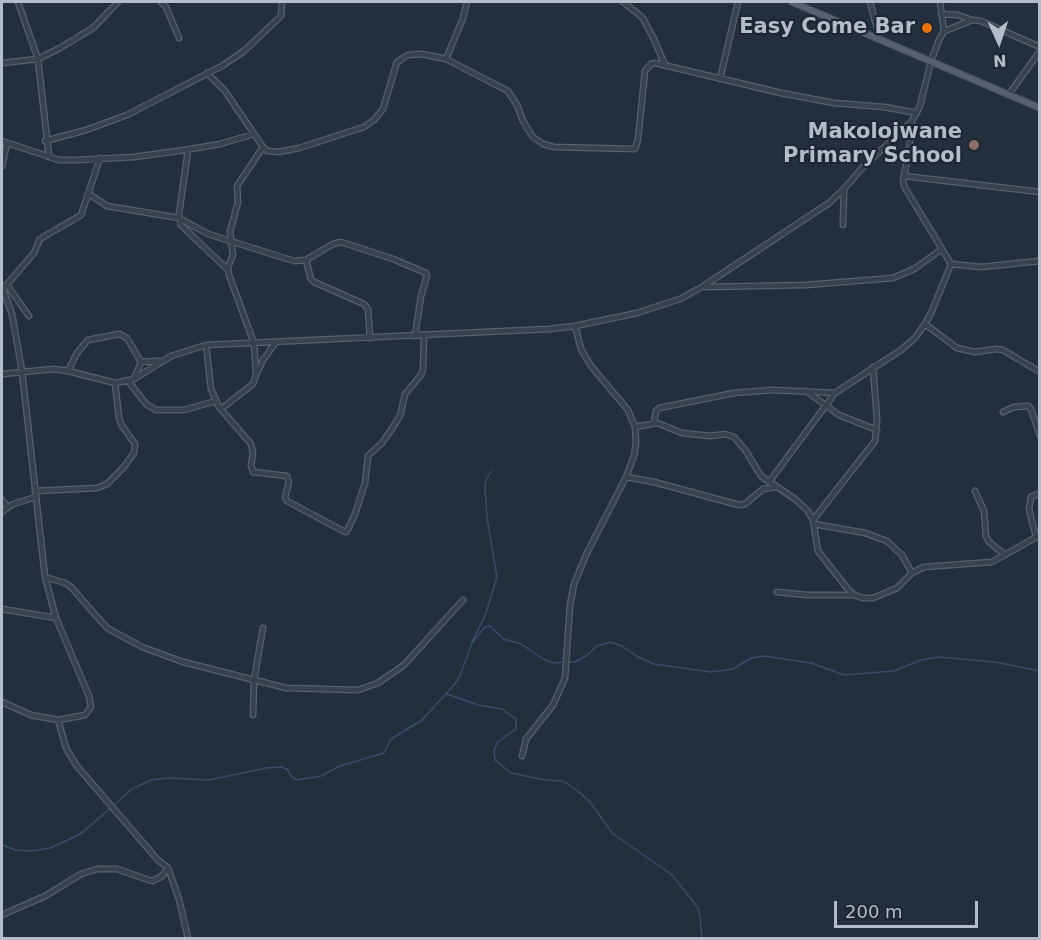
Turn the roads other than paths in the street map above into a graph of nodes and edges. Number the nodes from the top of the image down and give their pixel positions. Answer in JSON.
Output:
{"nodes":[{"id":1,"x":18,"y":2,"type":"edge"},
{"id":2,"x":118,"y":2,"type":"edge"},
{"id":3,"x":161,"y":2,"type":"edge"},
{"id":4,"x":282,"y":2,"type":"edge"},
{"id":5,"x":467,"y":2,"type":"edge"},
{"id":6,"x":623,"y":2,"type":"edge"},
{"id":7,"x":738,"y":2,"type":"edge"},
{"id":8,"x":792,"y":2,"type":"edge"},
{"id":9,"x":870,"y":2,"type":"edge"},
{"id":10,"x":940,"y":2,"type":"edge"},
{"id":11,"x":941,"y":14,"type":"junction"},
{"id":12,"x":972,"y":20,"type":"junction"},
{"id":13,"x":944,"y":31,"type":"junction"},
{"id":14,"x":179,"y":38,"type":"dead end"},
{"id":15,"x":879,"y":39,"type":"junction"},
{"id":16,"x":1040,"y":49,"type":"edge"},
{"id":17,"x":38,"y":58,"type":"junction"},
{"id":18,"x":446,"y":59,"type":"junction"},
{"id":19,"x":931,"y":61,"type":"junction"},
{"id":20,"x":2,"y":63,"type":"edge"},
{"id":21,"x":665,"y":65,"type":"junction"},
{"id":22,"x":207,"y":73,"type":"junction"},
{"id":23,"x":720,"y":79,"type":"junction"},
{"id":24,"x":1009,"y":94,"type":"junction"},
{"id":25,"x":1040,"y":108,"type":"edge"},
{"id":26,"x":917,"y":113,"type":"junction"},
{"id":27,"x":912,"y":121,"type":"junction"},
{"id":28,"x":254,"y":134,"type":"junction"},
{"id":29,"x":45,"y":141,"type":"junction"},
{"id":30,"x":4,"y":142,"type":"edge"},
{"id":31,"x":263,"y":147,"type":"junction"},
{"id":32,"x":188,"y":150,"type":"junction"},
{"id":33,"x":48,"y":157,"type":"junction"},
{"id":34,"x":100,"y":158,"type":"junction"},
{"id":35,"x":2,"y":166,"type":"edge"},
{"id":36,"x":904,"y":176,"type":"junction"},
{"id":37,"x":844,"y":189,"type":"junction"},
{"id":38,"x":1040,"y":192,"type":"edge"},
{"id":39,"x":89,"y":194,"type":"junction"},
{"id":40,"x":179,"y":218,"type":"junction"},
{"id":41,"x":843,"y":225,"type":"dead end"},
{"id":42,"x":231,"y":241,"type":"junction"},
{"id":43,"x":942,"y":249,"type":"junction"},
{"id":44,"x":306,"y":260,"type":"junction"},
{"id":45,"x":1040,"y":261,"type":"edge"},
{"id":46,"x":951,"y":264,"type":"junction"},
{"id":47,"x":228,"y":270,"type":"junction"},
{"id":48,"x":4,"y":286,"type":"edge"},
{"id":49,"x":702,"y":287,"type":"junction"},
{"id":50,"x":29,"y":316,"type":"dead end"},
{"id":51,"x":925,"y":324,"type":"junction"},
{"id":52,"x":575,"y":326,"type":"junction"},
{"id":53,"x":416,"y":336,"type":"junction"},
{"id":54,"x":424,"y":336,"type":"junction"},
{"id":55,"x":370,"y":338,"type":"junction"},
{"id":56,"x":276,"y":342,"type":"junction"},
{"id":57,"x":254,"y":343,"type":"junction"},
{"id":58,"x":206,"y":345,"type":"junction"},
{"id":59,"x":163,"y":361,"type":"junction"},
{"id":60,"x":141,"y":362,"type":"junction"},
{"id":61,"x":873,"y":368,"type":"junction"},
{"id":62,"x":68,"y":371,"type":"junction"},
{"id":63,"x":22,"y":372,"type":"junction"},
{"id":64,"x":1040,"y":372,"type":"edge"},
{"id":65,"x":2,"y":374,"type":"edge"},
{"id":66,"x":256,"y":375,"type":"junction"},
{"id":67,"x":134,"y":379,"type":"junction"},
{"id":68,"x":128,"y":381,"type":"junction"},
{"id":69,"x":115,"y":383,"type":"junction"},
{"id":70,"x":806,"y":391,"type":"junction"},
{"id":71,"x":835,"y":393,"type":"junction"},
{"id":72,"x":216,"y":401,"type":"junction"},
{"id":73,"x":826,"y":406,"type":"junction"},
{"id":74,"x":221,"y":409,"type":"junction"},
{"id":75,"x":1003,"y":412,"type":"dead end"},
{"id":76,"x":654,"y":422,"type":"junction"},
{"id":77,"x":634,"y":428,"type":"junction"},
{"id":78,"x":877,"y":430,"type":"junction"},
{"id":79,"x":1040,"y":436,"type":"edge"},
{"id":80,"x":761,"y":476,"type":"junction"},
{"id":81,"x":626,"y":477,"type":"junction"},
{"id":82,"x":769,"y":482,"type":"junction"},
{"id":83,"x":776,"y":487,"type":"junction"},
{"id":84,"x":763,"y":489,"type":"junction"},
{"id":85,"x":975,"y":490,"type":"dead end"},
{"id":86,"x":35,"y":491,"type":"junction"},
{"id":87,"x":1040,"y":493,"type":"edge"},
{"id":88,"x":35,"y":497,"type":"junction"},
{"id":89,"x":2,"y":500,"type":"edge"},
{"id":90,"x":8,"y":507,"type":"junction"},
{"id":91,"x":2,"y":512,"type":"edge"},
{"id":92,"x":813,"y":522,"type":"junction"},
{"id":93,"x":1038,"y":536,"type":"edge"},
{"id":94,"x":1004,"y":554,"type":"junction"},
{"id":95,"x":912,"y":573,"type":"junction"},
{"id":96,"x":45,"y":577,"type":"junction"},
{"id":97,"x":777,"y":592,"type":"dead end"},
{"id":98,"x":854,"y":595,"type":"junction"},
{"id":99,"x":463,"y":600,"type":"dead end"},
{"id":100,"x":2,"y":609,"type":"edge"},
{"id":101,"x":56,"y":618,"type":"junction"},
{"id":102,"x":263,"y":628,"type":"dead end"},
{"id":103,"x":254,"y":680,"type":"junction"},
{"id":104,"x":2,"y":702,"type":"edge"},
{"id":105,"x":253,"y":715,"type":"dead end"},
{"id":106,"x":58,"y":720,"type":"junction"},
{"id":107,"x":522,"y":756,"type":"dead end"},
{"id":108,"x":168,"y":868,"type":"junction"},
{"id":109,"x":2,"y":915,"type":"edge"},
{"id":110,"x":188,"y":939,"type":"edge"}],
"edges":[{"from":1,"to":17,"type":"street"},
{"from":2,"to":17,"type":"street"},
{"from":3,"to":14,"type":"street"},
{"from":4,"to":22,"type":"street"},
{"from":5,"to":18,"type":"street"},
{"from":6,"to":21,"type":"street"},
{"from":7,"to":23,"type":"street"},
{"from":8,"to":15,"type":"main road"},
{"from":9,"to":15,"type":"street"},
{"from":10,"to":11,"type":"street"},
{"from":11,"to":12,"type":"street"},
{"from":11,"to":13,"type":"street"},
{"from":12,"to":13,"type":"street"},
{"from":12,"to":16,"type":"street"},
{"from":13,"to":19,"type":"street"},
{"from":15,"to":19,"type":"main road"},
{"from":16,"to":24,"type":"street"},
{"from":17,"to":20,"type":"street"},
{"from":17,"to":29,"type":"street"},
{"from":18,"to":21,"type":"street"},
{"from":18,"to":31,"type":"street"},
{"from":19,"to":24,"type":"main road"},
{"from":19,"to":26,"type":"street"},
{"from":21,"to":23,"type":"street"},
{"from":22,"to":28,"type":"street"},
{"from":22,"to":29,"type":"street"},
{"from":23,"to":26,"type":"street"},
{"from":24,"to":25,"type":"main road"},
{"from":26,"to":27,"type":"street"},
{"from":27,"to":36,"type":"street"},
{"from":27,"to":37,"type":"street"},
{"from":28,"to":31,"type":"street"},
{"from":28,"to":32,"type":"street"},
{"from":29,"to":33,"type":"street"},
{"from":30,"to":33,"type":"street"},
{"from":30,"to":35,"type":"street"},
{"from":31,"to":42,"type":"street"},
{"from":32,"to":34,"type":"street"},
{"from":32,"to":40,"type":"street"},
{"from":33,"to":34,"type":"street"},
{"from":34,"to":39,"type":"street"},
{"from":36,"to":38,"type":"street"},
{"from":36,"to":43,"type":"street"},
{"from":37,"to":41,"type":"street"},
{"from":37,"to":49,"type":"street"},
{"from":39,"to":40,"type":"street"},
{"from":39,"to":48,"type":"street"},
{"from":40,"to":42,"type":"street"},
{"from":40,"to":47,"type":"street"},
{"from":42,"to":44,"type":"street"},
{"from":42,"to":47,"type":"street"},
{"from":43,"to":46,"type":"street"},
{"from":43,"to":49,"type":"street"},
{"from":44,"to":53,"type":"street"},
{"from":44,"to":55,"type":"street"},
{"from":45,"to":46,"type":"street"},
{"from":46,"to":51,"type":"street"},
{"from":47,"to":57,"type":"street"},
{"from":48,"to":50,"type":"street"},
{"from":48,"to":63,"type":"street"},
{"from":49,"to":52,"type":"street"},
{"from":51,"to":61,"type":"street"},
{"from":51,"to":64,"type":"street"},
{"from":52,"to":54,"type":"street"},
{"from":52,"to":77,"type":"street"},
{"from":53,"to":54,"type":"street"},
{"from":53,"to":55,"type":"street"},
{"from":54,"to":74,"type":"street"},
{"from":55,"to":56,"type":"street"},
{"from":56,"to":57,"type":"street"},
{"from":56,"to":66,"type":"street"},
{"from":57,"to":58,"type":"street"},
{"from":57,"to":66,"type":"street"},
{"from":58,"to":59,"type":"street"},
{"from":58,"to":72,"type":"street"},
{"from":59,"to":60,"type":"street"},
{"from":59,"to":67,"type":"street"},
{"from":60,"to":62,"type":"street"},
{"from":60,"to":67,"type":"street"},
{"from":61,"to":71,"type":"street"},
{"from":61,"to":78,"type":"street"},
{"from":62,"to":63,"type":"street"},
{"from":62,"to":69,"type":"street"},
{"from":63,"to":65,"type":"street"},
{"from":63,"to":86,"type":"street"},
{"from":66,"to":74,"type":"street"},
{"from":67,"to":68,"type":"street"},
{"from":68,"to":69,"type":"street"},
{"from":68,"to":72,"type":"street"},
{"from":69,"to":86,"type":"street"},
{"from":70,"to":71,"type":"street"},
{"from":70,"to":73,"type":"street"},
{"from":70,"to":76,"type":"street"},
{"from":71,"to":73,"type":"street"},
{"from":72,"to":74,"type":"street"},
{"from":73,"to":78,"type":"street"},
{"from":73,"to":82,"type":"street"},
{"from":75,"to":79,"type":"street"},
{"from":76,"to":77,"type":"street"},
{"from":76,"to":80,"type":"street"},
{"from":77,"to":81,"type":"street"},
{"from":78,"to":92,"type":"street"},
{"from":80,"to":82,"type":"street"},
{"from":80,"to":84,"type":"street"},
{"from":81,"to":84,"type":"street"},
{"from":81,"to":107,"type":"street"},
{"from":82,"to":83,"type":"street"},
{"from":83,"to":84,"type":"street"},
{"from":83,"to":92,"type":"street"},
{"from":85,"to":94,"type":"street"},
{"from":86,"to":88,"type":"street"},
{"from":87,"to":93,"type":"street"},
{"from":88,"to":90,"type":"street"},
{"from":88,"to":96,"type":"street"},
{"from":89,"to":90,"type":"street"},
{"from":90,"to":91,"type":"street"},
{"from":92,"to":95,"type":"street"},
{"from":92,"to":98,"type":"street"},
{"from":93,"to":94,"type":"street"},
{"from":94,"to":95,"type":"street"},
{"from":95,"to":98,"type":"street"},
{"from":96,"to":101,"type":"street"},
{"from":96,"to":103,"type":"street"},
{"from":97,"to":98,"type":"street"},
{"from":99,"to":103,"type":"street"},
{"from":100,"to":101,"type":"street"},
{"from":101,"to":106,"type":"street"},
{"from":102,"to":103,"type":"street"},
{"from":103,"to":105,"type":"street"},
{"from":104,"to":106,"type":"street"},
{"from":106,"to":108,"type":"street"},
{"from":108,"to":109,"type":"street"},
{"from":108,"to":110,"type":"street"}]}
